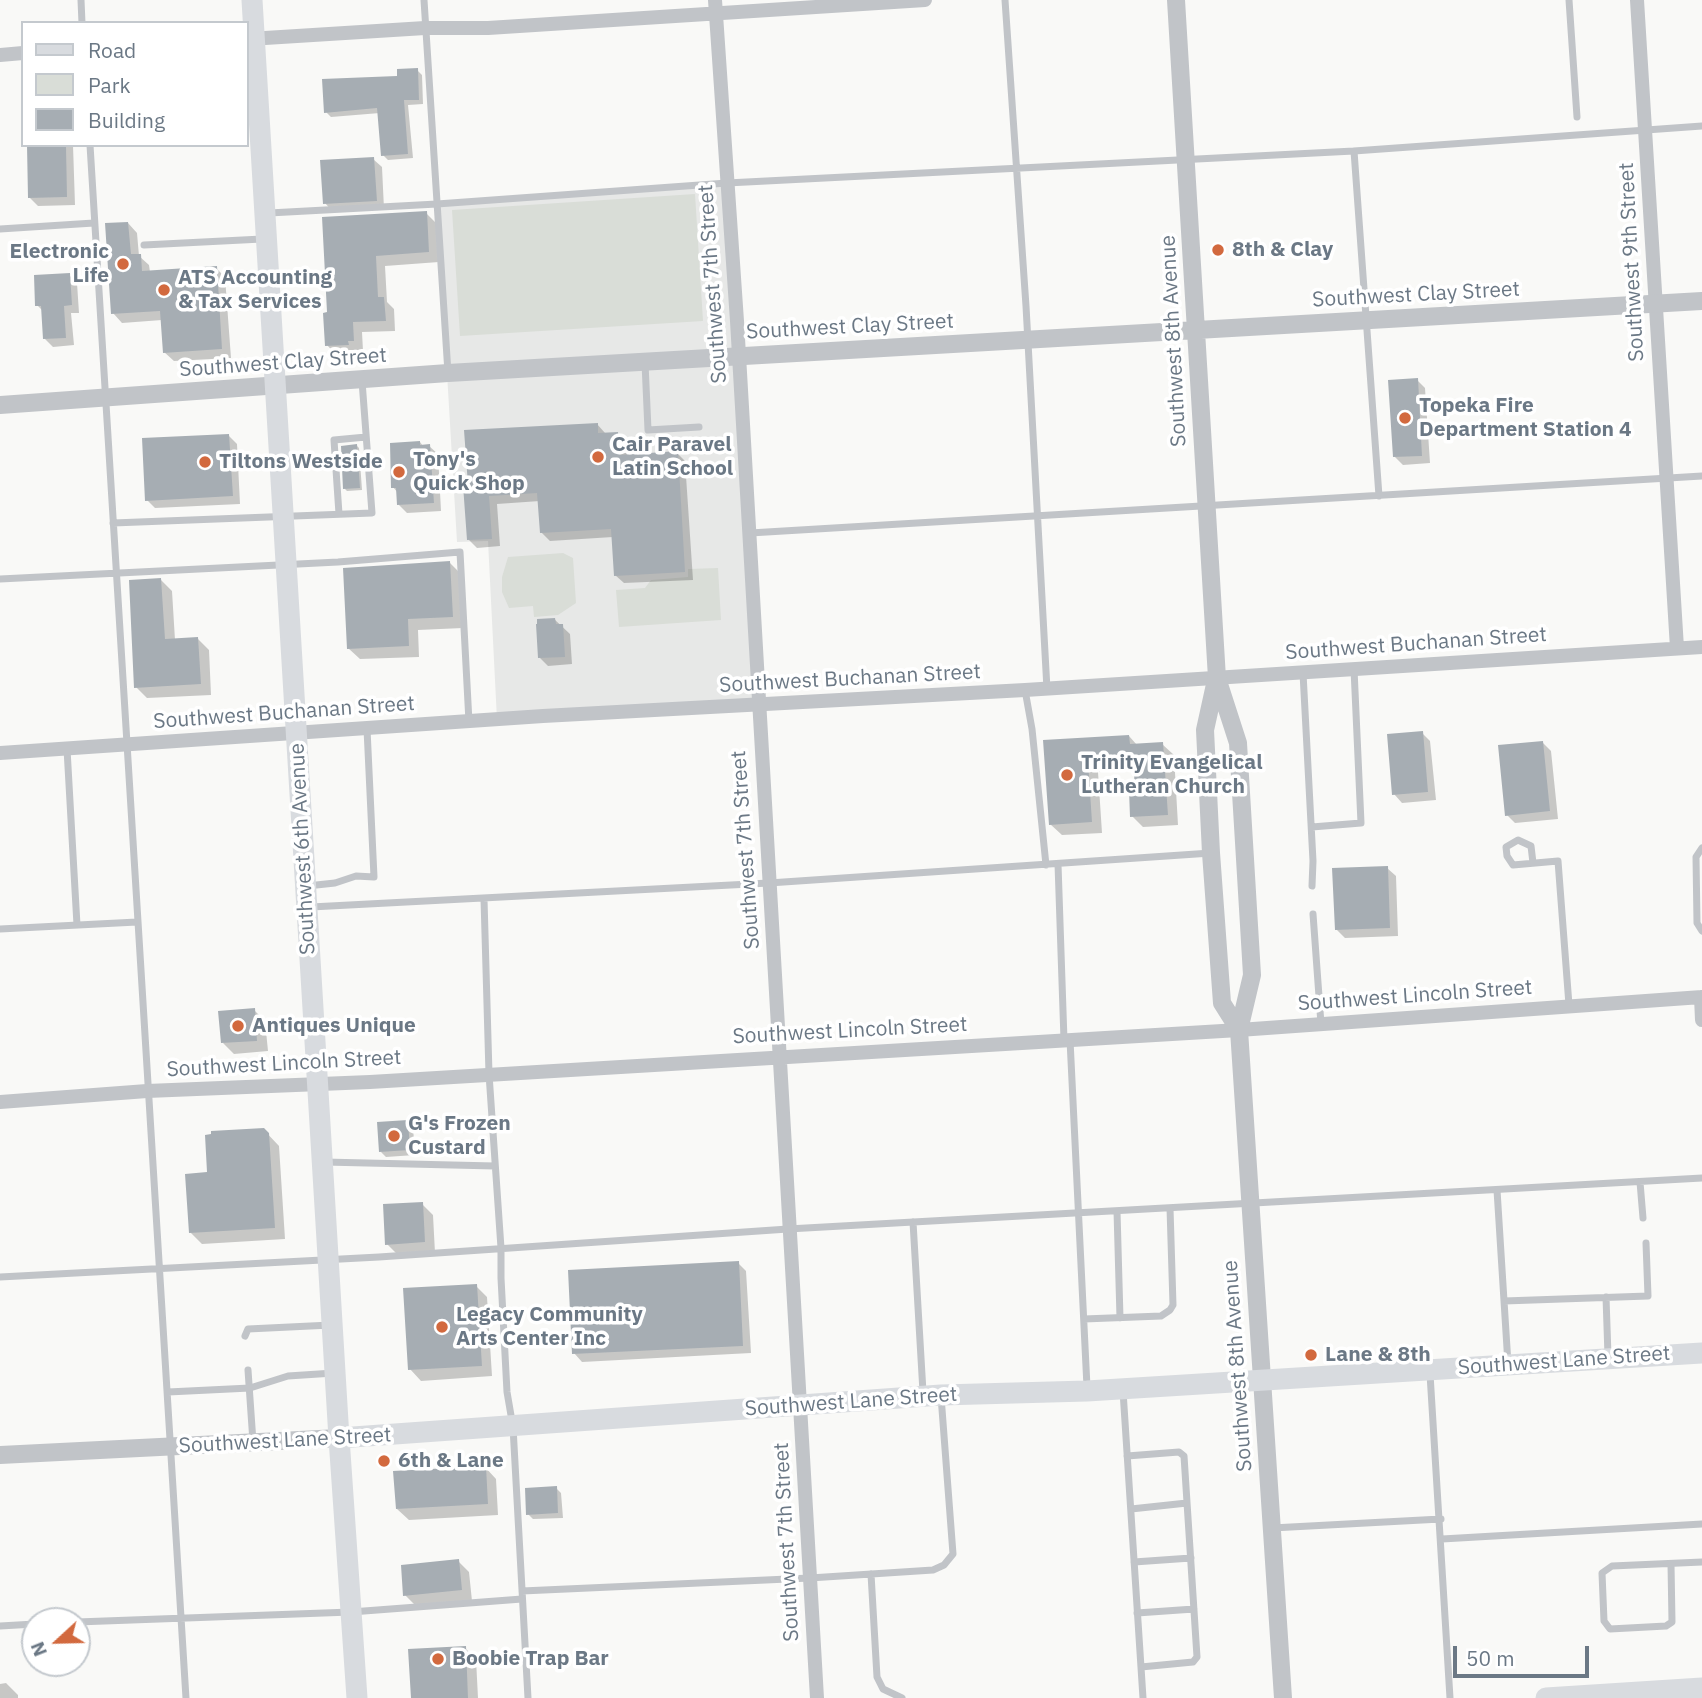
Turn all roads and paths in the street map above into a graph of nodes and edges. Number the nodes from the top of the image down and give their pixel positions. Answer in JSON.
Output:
{"nodes":[{"id":1,"x":81,"y":0,"type":"edge"},
{"id":2,"x":252,"y":0,"type":"edge"},
{"id":3,"x":424,"y":0,"type":"edge"},
{"id":4,"x":925,"y":0,"type":"edge"},
{"id":5,"x":1005,"y":0,"type":"edge"},
{"id":6,"x":1176,"y":0,"type":"edge"},
{"id":7,"x":1569,"y":0,"type":"edge"},
{"id":8,"x":1637,"y":0,"type":"edge"},
{"id":9,"x":716,"y":7,"type":"edge"},
{"id":10,"x":82,"y":21,"type":"edge"},
{"id":11,"x":425,"y":28,"type":"junction"},
{"id":12,"x":251,"y":39,"type":"edge"},
{"id":13,"x":21,"y":54,"type":"edge"},
{"id":14,"x":0,"y":55,"type":"edge"},
{"id":15,"x":1577,"y":117,"type":"dead end"},
{"id":16,"x":1702,"y":127,"type":"edge"},
{"id":17,"x":1645,"y":130,"type":"junction"},
{"id":18,"x":90,"y":147,"type":"edge"},
{"id":19,"x":1354,"y":151,"type":"junction"},
{"id":20,"x":1185,"y":160,"type":"junction"},
{"id":21,"x":1015,"y":169,"type":"junction"},
{"id":22,"x":727,"y":183,"type":"junction"},
{"id":23,"x":437,"y":204,"type":"junction"},
{"id":24,"x":265,"y":213,"type":"junction"},
{"id":25,"x":94,"y":223,"type":"junction"},
{"id":26,"x":0,"y":229,"type":"edge"},
{"id":27,"x":267,"y":239,"type":"junction"},
{"id":28,"x":144,"y":244,"type":"dead end"},
{"id":29,"x":1702,"y":302,"type":"edge"},
{"id":30,"x":1656,"y":304,"type":"junction"},
{"id":31,"x":1366,"y":321,"type":"junction"},
{"id":32,"x":1196,"y":330,"type":"junction"},
{"id":33,"x":1027,"y":340,"type":"junction"},
{"id":34,"x":738,"y":356,"type":"junction"},
{"id":35,"x":645,"y":362,"type":"junction"},
{"id":36,"x":448,"y":373,"type":"junction"},
{"id":37,"x":362,"y":380,"type":"junction"},
{"id":38,"x":275,"y":387,"type":"junction"},
{"id":39,"x":105,"y":398,"type":"junction"},
{"id":40,"x":0,"y":405,"type":"edge"},
{"id":41,"x":699,"y":427,"type":"dead end"},
{"id":42,"x":366,"y":437,"type":"junction"},
{"id":43,"x":1702,"y":477,"type":"edge"},
{"id":44,"x":1666,"y":478,"type":"junction"},
{"id":45,"x":1379,"y":496,"type":"junction"},
{"id":46,"x":1206,"y":506,"type":"junction"},
{"id":47,"x":339,"y":514,"type":"junction"},
{"id":48,"x":1036,"y":516,"type":"junction"},
{"id":49,"x":283,"y":517,"type":"junction"},
{"id":50,"x":113,"y":523,"type":"junction"},
{"id":51,"x":749,"y":533,"type":"junction"},
{"id":52,"x":286,"y":564,"type":"junction"},
{"id":53,"x":116,"y":572,"type":"junction"},
{"id":54,"x":0,"y":579,"type":"edge"},
{"id":55,"x":1702,"y":647,"type":"edge"},
{"id":56,"x":1677,"y":648,"type":"junction"},
{"id":57,"x":1354,"y":669,"type":"junction"},
{"id":58,"x":1303,"y":673,"type":"junction"},
{"id":59,"x":1217,"y":678,"type":"junction"},
{"id":60,"x":1047,"y":689,"type":"junction"},
{"id":61,"x":1025,"y":690,"type":"junction"},
{"id":62,"x":758,"y":705,"type":"junction"},
{"id":63,"x":469,"y":722,"type":"junction"},
{"id":64,"x":367,"y":729,"type":"junction"},
{"id":65,"x":296,"y":734,"type":"junction"},
{"id":66,"x":126,"y":745,"type":"junction"},
{"id":67,"x":67,"y":748,"type":"junction"},
{"id":68,"x":0,"y":753,"type":"edge"},
{"id":69,"x":1312,"y":827,"type":"junction"},
{"id":70,"x":1702,"y":848,"type":"edge"},
{"id":71,"x":1211,"y":853,"type":"junction"},
{"id":72,"x":1533,"y":863,"type":"dead end"},
{"id":73,"x":1058,"y":864,"type":"junction"},
{"id":74,"x":1045,"y":865,"type":"junction"},
{"id":75,"x":769,"y":883,"type":"junction"},
{"id":76,"x":1312,"y":886,"type":"dead end"},
{"id":77,"x":307,"y":897,"type":"junction"},
{"id":78,"x":484,"y":899,"type":"junction"},
{"id":79,"x":1313,"y":914,"type":"dead end"},
{"id":80,"x":137,"y":922,"type":"junction"},
{"id":81,"x":77,"y":925,"type":"junction"},
{"id":82,"x":0,"y":929,"type":"edge"},
{"id":83,"x":1702,"y":931,"type":"edge"},
{"id":84,"x":1702,"y":997,"type":"edge"},
{"id":85,"x":1569,"y":1005,"type":"junction"},
{"id":86,"x":1702,"y":1020,"type":"edge"},
{"id":87,"x":1321,"y":1024,"type":"junction"},
{"id":88,"x":1239,"y":1030,"type":"junction"},
{"id":89,"x":1067,"y":1040,"type":"junction"},
{"id":90,"x":780,"y":1056,"type":"junction"},
{"id":91,"x":489,"y":1074,"type":"junction"},
{"id":92,"x":317,"y":1084,"type":"junction"},
{"id":93,"x":147,"y":1091,"type":"junction"},
{"id":94,"x":0,"y":1102,"type":"edge"},
{"id":95,"x":322,"y":1162,"type":"junction"},
{"id":96,"x":495,"y":1166,"type":"junction"},
{"id":97,"x":1702,"y":1178,"type":"edge"},
{"id":98,"x":1640,"y":1182,"type":"junction"},
{"id":99,"x":1497,"y":1190,"type":"junction"},
{"id":100,"x":1250,"y":1204,"type":"junction"},
{"id":101,"x":1170,"y":1208,"type":"junction"},
{"id":102,"x":1116,"y":1211,"type":"junction"},
{"id":103,"x":1079,"y":1213,"type":"junction"},
{"id":104,"x":1643,"y":1218,"type":"dead end"},
{"id":105,"x":913,"y":1222,"type":"junction"},
{"id":106,"x":788,"y":1228,"type":"junction"},
{"id":107,"x":1646,"y":1242,"type":"dead end"},
{"id":108,"x":501,"y":1248,"type":"junction"},
{"id":109,"x":328,"y":1259,"type":"junction"},
{"id":110,"x":160,"y":1268,"type":"junction"},
{"id":111,"x":0,"y":1277,"type":"edge"},
{"id":112,"x":1606,"y":1297,"type":"junction"},
{"id":113,"x":1504,"y":1301,"type":"junction"},
{"id":114,"x":1120,"y":1318,"type":"junction"},
{"id":115,"x":1084,"y":1319,"type":"junction"},
{"id":116,"x":332,"y":1325,"type":"junction"},
{"id":117,"x":245,"y":1336,"type":"dead end"},
{"id":118,"x":1702,"y":1353,"type":"edge"},
{"id":119,"x":1608,"y":1359,"type":"junction"},
{"id":120,"x":1508,"y":1365,"type":"junction"},
{"id":121,"x":248,"y":1370,"type":"dead end"},
{"id":122,"x":1430,"y":1370,"type":"junction"},
{"id":123,"x":335,"y":1373,"type":"junction"},
{"id":124,"x":1262,"y":1380,"type":"junction"},
{"id":125,"x":250,"y":1388,"type":"junction"},
{"id":126,"x":1122,"y":1389,"type":"junction"},
{"id":127,"x":1087,"y":1391,"type":"junction"},
{"id":128,"x":168,"y":1392,"type":"junction"},
{"id":129,"x":932,"y":1396,"type":"junction"},
{"id":130,"x":800,"y":1404,"type":"junction"},
{"id":131,"x":513,"y":1427,"type":"junction"},
{"id":132,"x":339,"y":1438,"type":"junction"},
{"id":133,"x":253,"y":1442,"type":"junction"},
{"id":134,"x":172,"y":1447,"type":"junction"},
{"id":135,"x":0,"y":1455,"type":"edge"},
{"id":136,"x":1127,"y":1456,"type":"junction"},
{"id":137,"x":1187,"y":1503,"type":"junction"},
{"id":138,"x":1130,"y":1509,"type":"junction"},
{"id":139,"x":1441,"y":1519,"type":"junction"},
{"id":140,"x":1702,"y":1524,"type":"edge"},
{"id":141,"x":1272,"y":1528,"type":"junction"},
{"id":142,"x":1442,"y":1539,"type":"junction"},
{"id":143,"x":1191,"y":1558,"type":"junction"},
{"id":144,"x":1134,"y":1562,"type":"junction"},
{"id":145,"x":1702,"y":1562,"type":"edge"},
{"id":146,"x":1671,"y":1564,"type":"junction"},
{"id":147,"x":871,"y":1574,"type":"junction"},
{"id":148,"x":810,"y":1578,"type":"junction"},
{"id":149,"x":522,"y":1595,"type":"junction"},
{"id":150,"x":1194,"y":1609,"type":"junction"},
{"id":151,"x":351,"y":1612,"type":"junction"},
{"id":152,"x":1137,"y":1614,"type":"junction"},
{"id":153,"x":179,"y":1617,"type":"junction"},
{"id":154,"x":91,"y":1621,"type":"edge"},
{"id":155,"x":21,"y":1625,"type":"edge"},
{"id":156,"x":0,"y":1626,"type":"edge"},
{"id":157,"x":1141,"y":1667,"type":"junction"},
{"id":158,"x":1702,"y":1688,"type":"edge"},
{"id":159,"x":186,"y":1698,"type":"edge"},
{"id":160,"x":357,"y":1698,"type":"edge"},
{"id":161,"x":528,"y":1698,"type":"edge"},
{"id":162,"x":817,"y":1698,"type":"edge"},
{"id":163,"x":902,"y":1698,"type":"edge"},
{"id":164,"x":1143,"y":1698,"type":"edge"},
{"id":165,"x":1283,"y":1698,"type":"edge"},
{"id":166,"x":1450,"y":1698,"type":"edge"},
{"id":167,"x":1546,"y":1698,"type":"edge"}],
"edges":[{"from":1,"to":10,"type":"lane"},
{"from":2,"to":12,"type":"main road","name":"Southwest 6th Avenue"},
{"from":3,"to":11,"type":"lane"},
{"from":4,"to":9,"type":"street"},
{"from":5,"to":21,"type":"lane"},
{"from":6,"to":20,"type":"street","name":"Southwest 8th Avenue"},
{"from":7,"to":15,"type":"lane"},
{"from":8,"to":17,"type":"street","name":"Southwest 9th Street"},
{"from":9,"to":11,"type":"street"},
{"from":9,"to":22,"type":"street","name":"Southwest 7th Street"},
{"from":11,"to":12,"type":"street"},
{"from":11,"to":23,"type":"lane"},
{"from":12,"to":24,"type":"main road","name":"Southwest 6th Avenue"},
{"from":13,"to":14,"type":"street"},
{"from":16,"to":17,"type":"lane"},
{"from":17,"to":19,"type":"lane"},
{"from":17,"to":30,"type":"street","name":"Southwest 9th Street"},
{"from":18,"to":25,"type":"lane"},
{"from":19,"to":20,"type":"lane"},
{"from":19,"to":31,"type":"lane"},
{"from":20,"to":21,"type":"lane"},
{"from":20,"to":32,"type":"street","name":"Southwest 8th Avenue"},
{"from":21,"to":22,"type":"lane"},
{"from":21,"to":33,"type":"lane"},
{"from":22,"to":23,"type":"lane"},
{"from":22,"to":34,"type":"street","name":"Southwest 7th Street"},
{"from":23,"to":24,"type":"lane"},
{"from":23,"to":36,"type":"lane"},
{"from":24,"to":27,"type":"main road","name":"Southwest 6th Avenue"},
{"from":25,"to":26,"type":"lane"},
{"from":25,"to":39,"type":"lane"},
{"from":27,"to":28,"type":"lane"},
{"from":27,"to":38,"type":"main road","name":"Southwest 6th Avenue"},
{"from":29,"to":30,"type":"street","name":"Southwest Clay Street"},
{"from":30,"to":31,"type":"street","name":"Southwest Clay Street"},
{"from":30,"to":44,"type":"street","name":"Southwest 9th Street"},
{"from":31,"to":32,"type":"street","name":"Southwest Clay Street"},
{"from":31,"to":45,"type":"lane"},
{"from":32,"to":33,"type":"street","name":"Southwest Clay Street"},
{"from":32,"to":46,"type":"street","name":"Southwest 8th Avenue"},
{"from":33,"to":34,"type":"street","name":"Southwest Clay Street"},
{"from":33,"to":48,"type":"lane"},
{"from":34,"to":35,"type":"street","name":"Southwest Clay Street"},
{"from":34,"to":51,"type":"street","name":"Southwest 7th Street"},
{"from":35,"to":36,"type":"street","name":"Southwest Clay Street"},
{"from":35,"to":41,"type":"lane"},
{"from":36,"to":37,"type":"street","name":"Southwest Clay Street"},
{"from":37,"to":38,"type":"street","name":"Southwest Clay Street"},
{"from":37,"to":42,"type":"lane"},
{"from":38,"to":39,"type":"street","name":"Southwest Clay Street"},
{"from":38,"to":49,"type":"main road","name":"Southwest 6th Avenue"},
{"from":39,"to":40,"type":"street","name":"Southwest Clay Street"},
{"from":39,"to":50,"type":"lane"},
{"from":42,"to":47,"type":"lane"},
{"from":42,"to":47,"type":"lane"},
{"from":43,"to":44,"type":"lane"},
{"from":44,"to":45,"type":"lane"},
{"from":44,"to":56,"type":"street","name":"Southwest 9th Street"},
{"from":45,"to":46,"type":"lane"},
{"from":46,"to":48,"type":"lane"},
{"from":46,"to":59,"type":"street","name":"Southwest 8th Avenue"},
{"from":47,"to":49,"type":"lane"},
{"from":48,"to":51,"type":"lane"},
{"from":48,"to":60,"type":"lane"},
{"from":49,"to":50,"type":"lane"},
{"from":49,"to":52,"type":"main road","name":"Southwest 6th Avenue"},
{"from":50,"to":53,"type":"lane"},
{"from":51,"to":62,"type":"street","name":"Southwest 7th Street"},
{"from":52,"to":53,"type":"lane"},
{"from":52,"to":63,"type":"lane"},
{"from":52,"to":65,"type":"main road","name":"Southwest 6th Avenue"},
{"from":53,"to":54,"type":"lane"},
{"from":53,"to":66,"type":"lane"},
{"from":55,"to":56,"type":"street","name":"Southwest Buchanan Street"},
{"from":56,"to":57,"type":"street","name":"Southwest Buchanan Street"},
{"from":57,"to":58,"type":"street","name":"Southwest Buchanan Street"},
{"from":57,"to":69,"type":"lane"},
{"from":58,"to":59,"type":"street","name":"Southwest Buchanan Street"},
{"from":58,"to":69,"type":"lane"},
{"from":59,"to":60,"type":"street","name":"Southwest Buchanan Street"},
{"from":59,"to":71,"type":"street","name":"Southwest 8th Avenue"},
{"from":59,"to":88,"type":"street","name":"Southwest 8th Avenue"},
{"from":60,"to":61,"type":"street","name":"Southwest Buchanan Street"},
{"from":61,"to":62,"type":"street","name":"Southwest Buchanan Street"},
{"from":61,"to":74,"type":"lane"},
{"from":62,"to":63,"type":"street","name":"Southwest Buchanan Street"},
{"from":62,"to":75,"type":"street","name":"Southwest 7th Street"},
{"from":63,"to":64,"type":"street","name":"Southwest Buchanan Street"},
{"from":64,"to":65,"type":"street","name":"Southwest Buchanan Street"},
{"from":64,"to":77,"type":"lane"},
{"from":65,"to":66,"type":"street","name":"Southwest Buchanan Street"},
{"from":65,"to":77,"type":"main road","name":"Southwest 6th Avenue"},
{"from":66,"to":67,"type":"street","name":"Southwest Buchanan Street"},
{"from":66,"to":80,"type":"lane"},
{"from":67,"to":68,"type":"street","name":"Southwest Buchanan Street"},
{"from":67,"to":81,"type":"lane"},
{"from":69,"to":76,"type":"lane"},
{"from":70,"to":83,"type":"lane"},
{"from":71,"to":73,"type":"lane"},
{"from":71,"to":88,"type":"street","name":"Southwest 8th Avenue"},
{"from":72,"to":85,"type":"lane"},
{"from":73,"to":74,"type":"lane"},
{"from":73,"to":89,"type":"lane"},
{"from":74,"to":75,"type":"lane"},
{"from":75,"to":78,"type":"lane"},
{"from":75,"to":90,"type":"street","name":"Southwest 7th Street"},
{"from":77,"to":78,"type":"lane"},
{"from":77,"to":92,"type":"main road","name":"Southwest 6th Avenue"},
{"from":78,"to":91,"type":"lane"},
{"from":79,"to":87,"type":"lane"},
{"from":80,"to":81,"type":"lane"},
{"from":80,"to":93,"type":"lane"},
{"from":81,"to":82,"type":"lane"},
{"from":84,"to":85,"type":"street","name":"Southwest Lincoln Street"},
{"from":84,"to":86,"type":"street"},
{"from":85,"to":87,"type":"street","name":"Southwest Lincoln Street"},
{"from":87,"to":88,"type":"street","name":"Southwest Lincoln Street"},
{"from":88,"to":89,"type":"street","name":"Southwest Lincoln Street"},
{"from":88,"to":100,"type":"street","name":"Southwest 8th Avenue"},
{"from":89,"to":90,"type":"street","name":"Southwest Lincoln Street"},
{"from":89,"to":103,"type":"lane"},
{"from":90,"to":91,"type":"street","name":"Southwest Lincoln Street"},
{"from":90,"to":106,"type":"street","name":"Southwest 7th Street"},
{"from":91,"to":92,"type":"street","name":"Southwest Lincoln Street"},
{"from":91,"to":96,"type":"lane"},
{"from":92,"to":93,"type":"street","name":"Southwest Lincoln Street"},
{"from":92,"to":95,"type":"main road","name":"Southwest 6th Avenue"},
{"from":93,"to":94,"type":"street","name":"Southwest Lincoln Street"},
{"from":93,"to":110,"type":"lane"},
{"from":95,"to":96,"type":"lane"},
{"from":95,"to":109,"type":"main road","name":"Southwest 6th Avenue"},
{"from":96,"to":108,"type":"lane"},
{"from":97,"to":98,"type":"lane"},
{"from":98,"to":99,"type":"lane"},
{"from":98,"to":104,"type":"lane"},
{"from":99,"to":100,"type":"lane"},
{"from":99,"to":113,"type":"lane"},
{"from":100,"to":101,"type":"lane"},
{"from":100,"to":124,"type":"street","name":"Southwest 8th Avenue"},
{"from":101,"to":102,"type":"lane"},
{"from":101,"to":114,"type":"lane"},
{"from":102,"to":103,"type":"lane"},
{"from":102,"to":114,"type":"lane"},
{"from":103,"to":105,"type":"lane"},
{"from":103,"to":115,"type":"lane"},
{"from":105,"to":106,"type":"lane"},
{"from":105,"to":129,"type":"lane"},
{"from":106,"to":108,"type":"lane"},
{"from":106,"to":130,"type":"street","name":"Southwest 7th Street"},
{"from":107,"to":112,"type":"lane"},
{"from":108,"to":109,"type":"lane"},
{"from":108,"to":131,"type":"lane"},
{"from":109,"to":110,"type":"lane"},
{"from":109,"to":116,"type":"main road","name":"Southwest 6th Avenue"},
{"from":110,"to":111,"type":"lane"},
{"from":110,"to":128,"type":"lane"},
{"from":112,"to":113,"type":"lane"},
{"from":112,"to":119,"type":"lane"},
{"from":113,"to":120,"type":"lane"},
{"from":114,"to":115,"type":"lane"},
{"from":115,"to":127,"type":"lane"},
{"from":116,"to":117,"type":"lane"},
{"from":116,"to":123,"type":"main road","name":"Southwest 6th Avenue"},
{"from":118,"to":119,"type":"main road","name":"Southwest Lane Street"},
{"from":119,"to":120,"type":"main road","name":"Southwest Lane Street"},
{"from":120,"to":122,"type":"main road","name":"Southwest Lane Street"},
{"from":121,"to":125,"type":"lane"},
{"from":122,"to":124,"type":"main road","name":"Southwest Lane Street"},
{"from":122,"to":139,"type":"lane"},
{"from":123,"to":125,"type":"lane"},
{"from":123,"to":132,"type":"main road","name":"Southwest 6th Avenue"},
{"from":124,"to":126,"type":"main road","name":"Southwest Lane Street"},
{"from":124,"to":141,"type":"street","name":"Southwest 8th Avenue"},
{"from":125,"to":128,"type":"lane"},
{"from":125,"to":133,"type":"lane"},
{"from":126,"to":127,"type":"main road","name":"Southwest Lane Street"},
{"from":126,"to":136,"type":"lane"},
{"from":127,"to":129,"type":"main road","name":"Southwest Lane Street"},
{"from":128,"to":134,"type":"lane"},
{"from":129,"to":130,"type":"main road","name":"Southwest Lane Street"},
{"from":129,"to":147,"type":"lane"},
{"from":130,"to":131,"type":"main road","name":"Southwest Lane Street"},
{"from":130,"to":148,"type":"street","name":"Southwest 7th Street"},
{"from":131,"to":132,"type":"main road","name":"Southwest Lane Street"},
{"from":131,"to":149,"type":"lane"},
{"from":132,"to":133,"type":"street","name":"Southwest Lane Street"},
{"from":132,"to":151,"type":"main road","name":"Southwest 6th Avenue"},
{"from":133,"to":134,"type":"street","name":"Southwest Lane Street"},
{"from":134,"to":135,"type":"street","name":"Southwest Lane Street"},
{"from":134,"to":153,"type":"lane"},
{"from":136,"to":137,"type":"lane"},
{"from":136,"to":138,"type":"lane"},
{"from":137,"to":138,"type":"lane"},
{"from":137,"to":143,"type":"lane"},
{"from":138,"to":144,"type":"lane"},
{"from":139,"to":141,"type":"lane"},
{"from":139,"to":142,"type":"lane"},
{"from":140,"to":142,"type":"lane"},
{"from":141,"to":165,"type":"street","name":"Southwest 8th Avenue"},
{"from":142,"to":166,"type":"lane"},
{"from":143,"to":144,"type":"lane"},
{"from":143,"to":150,"type":"lane"},
{"from":144,"to":152,"type":"lane"},
{"from":145,"to":146,"type":"lane"},
{"from":146,"to":146,"type":"lane"},
{"from":147,"to":148,"type":"lane"},
{"from":147,"to":163,"type":"lane"},
{"from":148,"to":149,"type":"lane"},
{"from":148,"to":162,"type":"street","name":"Southwest 7th Street"},
{"from":149,"to":151,"type":"lane"},
{"from":149,"to":161,"type":"lane"},
{"from":150,"to":152,"type":"lane"},
{"from":150,"to":157,"type":"lane"},
{"from":151,"to":153,"type":"lane"},
{"from":151,"to":160,"type":"main road","name":"Southwest 6th Avenue"},
{"from":152,"to":157,"type":"lane"},
{"from":153,"to":154,"type":"lane"},
{"from":153,"to":159,"type":"lane"},
{"from":155,"to":156,"type":"lane"},
{"from":157,"to":164,"type":"lane"},
{"from":158,"to":167,"type":"main road"}]}
